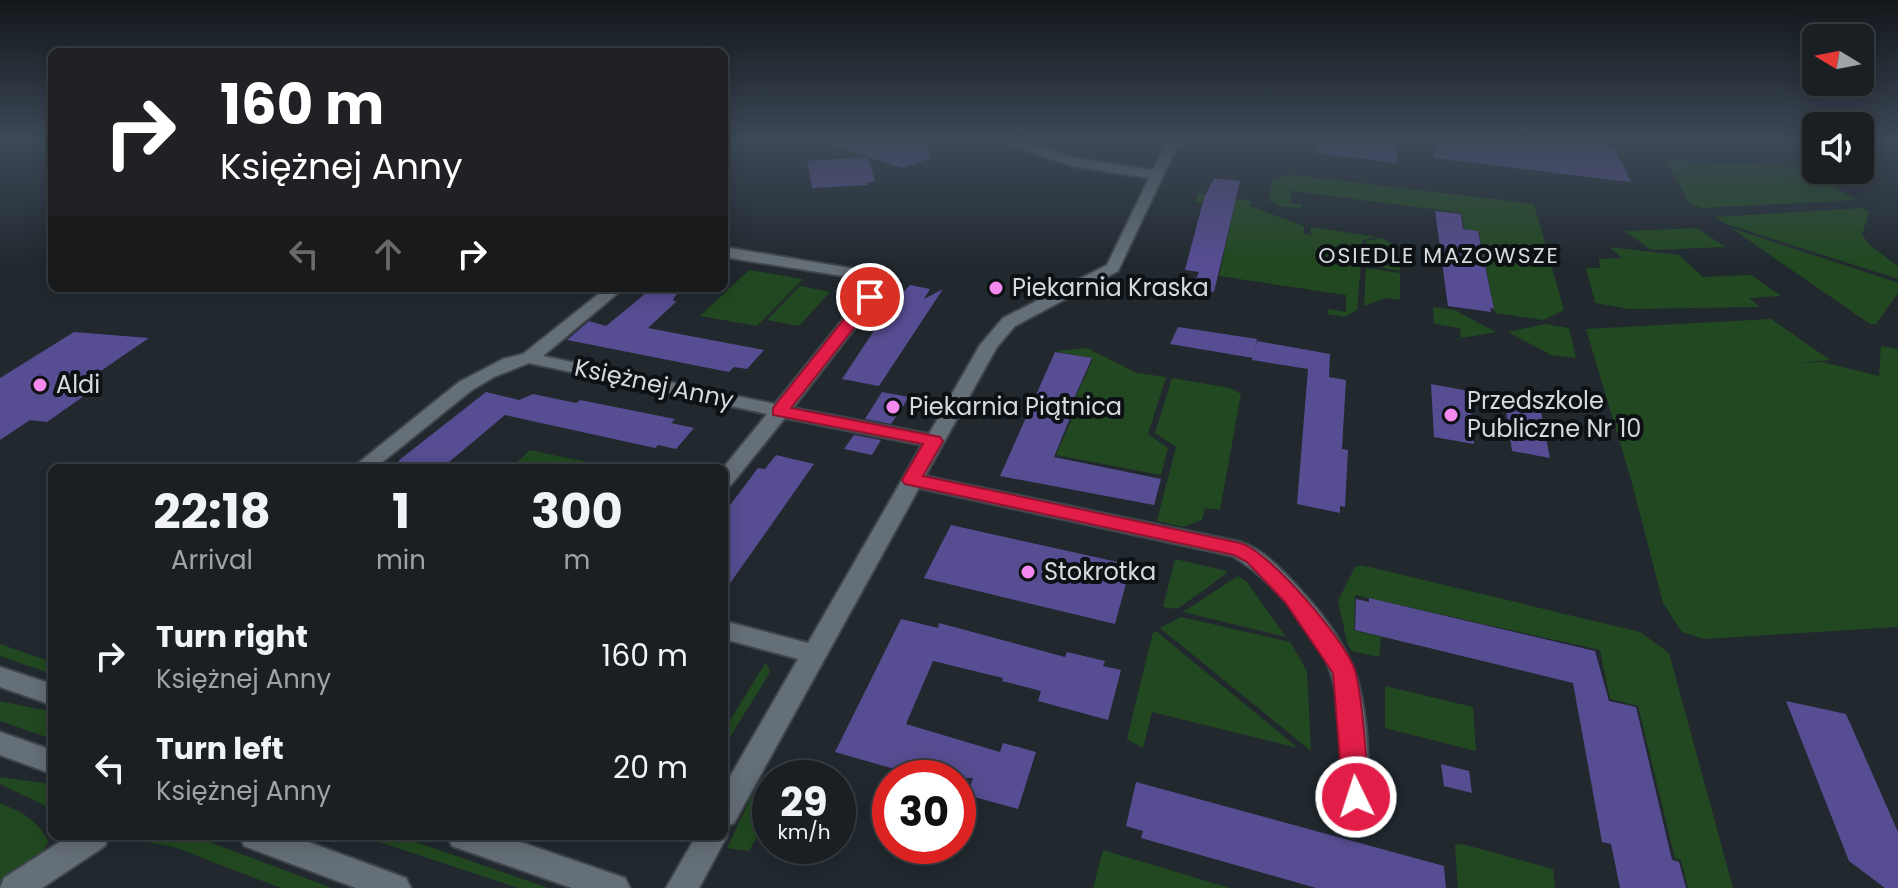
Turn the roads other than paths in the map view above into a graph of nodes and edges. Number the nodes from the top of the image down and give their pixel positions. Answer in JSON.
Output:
{"nodes":[{"id":1,"x":1154,"y":181,"type":"edge"},
{"id":2,"x":728,"y":253,"type":"edge"},
{"id":3,"x":611,"y":292,"type":"edge"},
{"id":4,"x":529,"y":358,"type":"junction"},
{"id":5,"x":780,"y":411,"type":"junction"},
{"id":6,"x":934,"y":441,"type":"junction"},
{"id":7,"x":367,"y":464,"type":"edge"},
{"id":8,"x":728,"y":475,"type":"edge"},
{"id":9,"x":912,"y":480,"type":"junction"},
{"id":10,"x":728,"y":631,"type":"edge"},
{"id":11,"x":814,"y":654,"type":"junction"},
{"id":12,"x":0,"y":677,"type":"edge"},
{"id":13,"x":48,"y":694,"type":"edge"},
{"id":14,"x":0,"y":743,"type":"edge"},
{"id":15,"x":48,"y":761,"type":"edge"},
{"id":16,"x":1356,"y":797,"type":"dead end"},
{"id":17,"x":728,"y":807,"type":"edge"},
{"id":18,"x":88,"y":840,"type":"edge"},
{"id":19,"x":266,"y":840,"type":"edge"},
{"id":20,"x":475,"y":840,"type":"edge"},
{"id":21,"x":710,"y":840,"type":"edge"},
{"id":22,"x":15,"y":888,"type":"edge"},
{"id":23,"x":395,"y":888,"type":"edge"},
{"id":24,"x":614,"y":888,"type":"edge"},
{"id":25,"x":682,"y":888,"type":"edge"}],
"edges":[{"from":1,"to":6,"type":"street"},
{"from":2,"to":5,"type":"street"},
{"from":3,"to":4,"type":"street","name":"Księżnej Anny"},
{"from":4,"to":5,"type":"street","name":"Księżnej Anny"},
{"from":4,"to":7,"type":"street","name":"Księżnej Anny"},
{"from":5,"to":6,"type":"street","name":"Księżnej Anny"},
{"from":5,"to":8,"type":"street"},
{"from":6,"to":9,"type":"street"},
{"from":9,"to":11,"type":"street"},
{"from":9,"to":16,"type":"street"},
{"from":10,"to":11,"type":"street"},
{"from":11,"to":17,"type":"street"},
{"from":12,"to":13,"type":"street"},
{"from":14,"to":15,"type":"street"},
{"from":18,"to":22,"type":"street"},
{"from":19,"to":23,"type":"street"},
{"from":20,"to":24,"type":"street"},
{"from":21,"to":25,"type":"street"}]}
